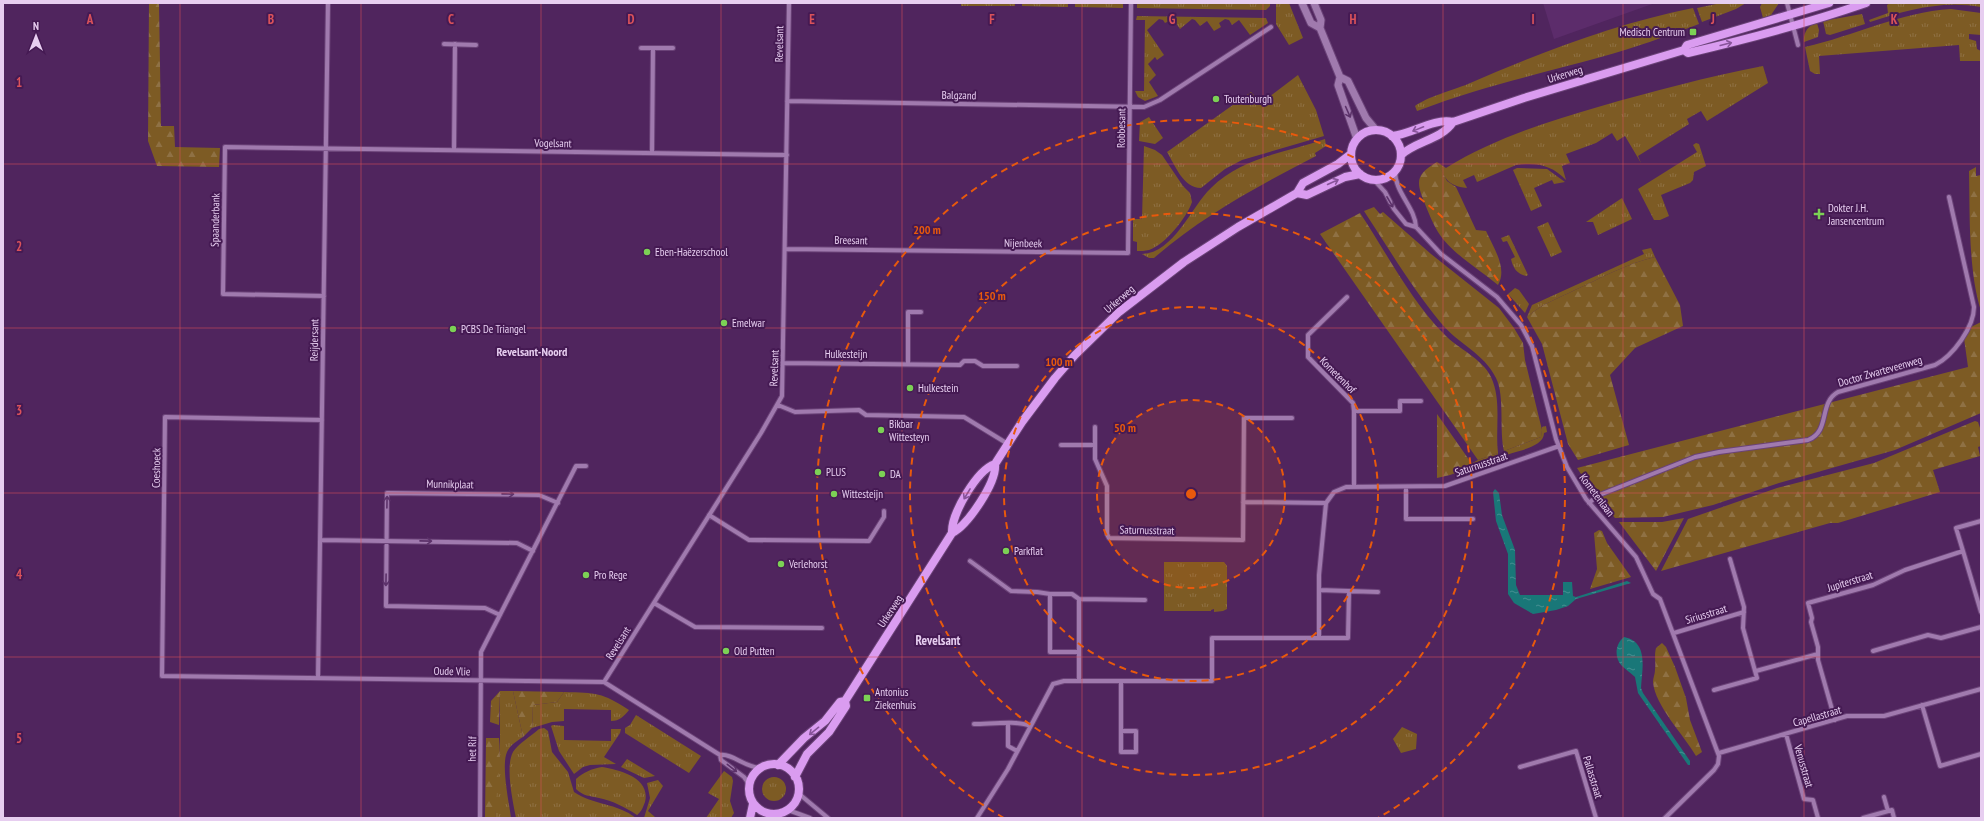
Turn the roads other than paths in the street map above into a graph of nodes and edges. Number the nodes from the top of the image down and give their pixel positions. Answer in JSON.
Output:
{"nodes":[{"id":1,"x":328,"y":3,"type":"edge"},
{"id":2,"x":789,"y":3,"type":"edge"},
{"id":3,"x":1132,"y":3,"type":"edge"},
{"id":4,"x":1302,"y":3,"type":"edge"},
{"id":5,"x":1314,"y":3,"type":"edge"},
{"id":6,"x":1787,"y":3,"type":"edge"},
{"id":7,"x":1829,"y":3,"type":"edge"},
{"id":8,"x":1866,"y":3,"type":"edge"},
{"id":9,"x":1790,"y":14,"type":"junction"},
{"id":10,"x":1793,"y":26,"type":"junction"},
{"id":11,"x":1271,"y":27,"type":"dead end"},
{"id":12,"x":1320,"y":28,"type":"junction"},
{"id":13,"x":444,"y":44,"type":"dead end"},
{"id":14,"x":455,"y":44,"type":"junction"},
{"id":15,"x":476,"y":45,"type":"dead end"},
{"id":16,"x":1798,"y":45,"type":"dead end"},
{"id":17,"x":641,"y":48,"type":"dead end"},
{"id":18,"x":653,"y":48,"type":"junction"},
{"id":19,"x":673,"y":48,"type":"dead end"},
{"id":20,"x":1684,"y":50,"type":"junction"},
{"id":21,"x":1340,"y":77,"type":"junction"},
{"id":22,"x":787,"y":101,"type":"junction"},
{"id":23,"x":1130,"y":106,"type":"junction"},
{"id":24,"x":1453,"y":122,"type":"junction"},
{"id":25,"x":1376,"y":130,"type":"junction"},
{"id":26,"x":1392,"y":136,"type":"junction"},
{"id":27,"x":1357,"y":139,"type":"junction"},
{"id":28,"x":326,"y":148,"type":"junction"},
{"id":29,"x":454,"y":150,"type":"junction"},
{"id":30,"x":652,"y":153,"type":"junction"},
{"id":31,"x":1351,"y":154,"type":"junction"},
{"id":32,"x":787,"y":155,"type":"junction"},
{"id":33,"x":1401,"y":155,"type":"junction"},
{"id":34,"x":1395,"y":171,"type":"junction"},
{"id":35,"x":1360,"y":174,"type":"junction"},
{"id":36,"x":1374,"y":180,"type":"junction"},
{"id":37,"x":1297,"y":193,"type":"junction"},
{"id":38,"x":1949,"y":197,"type":"dead end"},
{"id":39,"x":1416,"y":227,"type":"junction"},
{"id":40,"x":785,"y":249,"type":"junction"},
{"id":41,"x":918,"y":250,"type":"joint"},
{"id":42,"x":1128,"y":253,"type":"joint"},
{"id":43,"x":324,"y":296,"type":"junction"},
{"id":44,"x":1347,"y":297,"type":"dead end"},
{"id":45,"x":921,"y":312,"type":"dead end"},
{"id":46,"x":784,"y":363,"type":"junction"},
{"id":47,"x":908,"y":364,"type":"junction"},
{"id":48,"x":1017,"y":366,"type":"dead end"},
{"id":49,"x":1422,"y":401,"type":"dead end"},
{"id":50,"x":778,"y":405,"type":"junction"},
{"id":51,"x":1354,"y":411,"type":"junction"},
{"id":52,"x":1292,"y":418,"type":"dead end"},
{"id":53,"x":322,"y":420,"type":"junction"},
{"id":54,"x":1095,"y":427,"type":"dead end"},
{"id":55,"x":1008,"y":444,"type":"junction"},
{"id":56,"x":1061,"y":445,"type":"dead end"},
{"id":57,"x":1095,"y":445,"type":"junction"},
{"id":58,"x":1559,"y":446,"type":"junction"},
{"id":59,"x":995,"y":464,"type":"junction"},
{"id":60,"x":586,"y":466,"type":"dead end"},
{"id":61,"x":1354,"y":486,"type":"junction"},
{"id":62,"x":1406,"y":487,"type":"junction"},
{"id":63,"x":1243,"y":502,"type":"junction"},
{"id":64,"x":558,"y":503,"type":"junction"},
{"id":65,"x":1326,"y":503,"type":"junction"},
{"id":66,"x":1589,"y":503,"type":"junction"},
{"id":67,"x":884,"y":511,"type":"dead end"},
{"id":68,"x":709,"y":515,"type":"junction"},
{"id":69,"x":1473,"y":519,"type":"dead end"},
{"id":70,"x":1981,"y":521,"type":"edge"},
{"id":71,"x":952,"y":533,"type":"junction"},
{"id":72,"x":320,"y":540,"type":"junction"},
{"id":73,"x":387,"y":541,"type":"junction"},
{"id":74,"x":533,"y":551,"type":"junction"},
{"id":75,"x":1963,"y":551,"type":"junction"},
{"id":76,"x":1730,"y":559,"type":"dead end"},
{"id":77,"x":970,"y":561,"type":"dead end"},
{"id":78,"x":1319,"y":590,"type":"junction"},
{"id":79,"x":1349,"y":592,"type":"junction"},
{"id":80,"x":1378,"y":592,"type":"dead end"},
{"id":81,"x":1050,"y":594,"type":"junction"},
{"id":82,"x":1079,"y":599,"type":"junction"},
{"id":83,"x":1146,"y":600,"type":"dead end"},
{"id":84,"x":654,"y":603,"type":"junction"},
{"id":85,"x":1744,"y":612,"type":"junction"},
{"id":86,"x":1981,"y":612,"type":"edge"},
{"id":87,"x":500,"y":615,"type":"junction"},
{"id":88,"x":1981,"y":627,"type":"edge"},
{"id":89,"x":822,"y":628,"type":"dead end"},
{"id":90,"x":1674,"y":634,"type":"junction"},
{"id":91,"x":1319,"y":638,"type":"junction"},
{"id":92,"x":1873,"y":651,"type":"dead end"},
{"id":93,"x":1079,"y":652,"type":"junction"},
{"id":94,"x":1818,"y":654,"type":"junction"},
{"id":95,"x":1756,"y":671,"type":"junction"},
{"id":96,"x":162,"y":676,"type":"joint"},
{"id":97,"x":318,"y":678,"type":"junction"},
{"id":98,"x":482,"y":680,"type":"junction"},
{"id":99,"x":1079,"y":681,"type":"junction"},
{"id":100,"x":1122,"y":681,"type":"junction"},
{"id":101,"x":604,"y":682,"type":"junction"},
{"id":102,"x":1981,"y":689,"type":"edge"},
{"id":103,"x":1714,"y":690,"type":"dead end"},
{"id":104,"x":846,"y":701,"type":"junction"},
{"id":105,"x":1922,"y":705,"type":"junction"},
{"id":106,"x":1835,"y":720,"type":"junction"},
{"id":107,"x":974,"y":724,"type":"dead end"},
{"id":108,"x":1008,"y":724,"type":"junction"},
{"id":109,"x":1030,"y":726,"type":"junction"},
{"id":110,"x":1122,"y":731,"type":"junction"},
{"id":111,"x":1786,"y":734,"type":"junction"},
{"id":112,"x":1017,"y":751,"type":"junction"},
{"id":113,"x":1719,"y":753,"type":"junction"},
{"id":114,"x":1981,"y":754,"type":"edge"},
{"id":115,"x":720,"y":755,"type":"junction"},
{"id":116,"x":778,"y":765,"type":"junction"},
{"id":117,"x":1520,"y":767,"type":"dead end"},
{"id":118,"x":761,"y":768,"type":"junction"},
{"id":119,"x":795,"y":777,"type":"junction"},
{"id":120,"x":749,"y":784,"type":"junction"},
{"id":121,"x":798,"y":793,"type":"junction"},
{"id":122,"x":1884,"y":796,"type":"dead end"},
{"id":123,"x":753,"y":804,"type":"junction"},
{"id":124,"x":788,"y":810,"type":"junction"},
{"id":125,"x":1888,"y":811,"type":"junction"},
{"id":126,"x":768,"y":816,"type":"edge"},
{"id":127,"x":480,"y":818,"type":"edge"},
{"id":128,"x":750,"y":818,"type":"edge"},
{"id":129,"x":810,"y":818,"type":"edge"},
{"id":130,"x":828,"y":818,"type":"edge"},
{"id":131,"x":977,"y":818,"type":"edge"},
{"id":132,"x":1596,"y":818,"type":"edge"},
{"id":133,"x":1665,"y":818,"type":"edge"},
{"id":134,"x":1818,"y":818,"type":"edge"},
{"id":135,"x":1863,"y":818,"type":"edge"},
{"id":136,"x":1894,"y":818,"type":"edge"}],
"edges":[{"from":1,"to":28,"type":"street","name":"Reijdersant"},
{"from":2,"to":22,"type":"street","name":"Revelsant"},
{"from":3,"to":23,"type":"street","name":"Robbesant"},
{"from":4,"to":12,"type":"street"},
{"from":5,"to":12,"type":"street"},
{"from":6,"to":9,"type":"street"},
{"from":7,"to":9,"type":"main road","name":"Urkerweg"},
{"from":8,"to":10,"type":"main road","name":"Urkerweg"},
{"from":9,"to":10,"type":"street"},
{"from":9,"to":20,"type":"main road","name":"Urkerweg"},
{"from":10,"to":16,"type":"street"},
{"from":20,"to":10,"type":"main road","name":"Urkerweg","one_way":true},
{"from":11,"to":23,"type":"street"},
{"from":12,"to":21,"type":"street"},
{"from":13,"to":14,"type":"street"},
{"from":14,"to":15,"type":"street"},
{"from":14,"to":29,"type":"street"},
{"from":17,"to":18,"type":"street"},
{"from":18,"to":19,"type":"street"},
{"from":18,"to":30,"type":"street"},
{"from":20,"to":24,"type":"main road","name":"Urkerweg"},
{"from":21,"to":25,"type":"street"},
{"from":21,"to":27,"type":"street","one_way":true},
{"from":22,"to":23,"type":"street","name":"Balgzand"},
{"from":22,"to":32,"type":"street","name":"Revelsant"},
{"from":23,"to":42,"type":"street","name":"Robbesant"},
{"from":24,"to":26,"type":"main road","name":"Urkerweg","one_way":true},
{"from":24,"to":33,"type":"main road","name":"Urkerweg"},
{"from":25,"to":26,"type":"main road"},
{"from":25,"to":27,"type":"main road"},
{"from":26,"to":33,"type":"main road"},
{"from":27,"to":31,"type":"main road"},
{"from":28,"to":29,"type":"street","name":"Vogelsant"},
{"from":28,"to":43,"type":"street","name":"Reijdersant"},
{"from":28,"to":43,"type":"street","name":"Spaanderbank"},
{"from":29,"to":30,"type":"street","name":"Vogelsant"},
{"from":30,"to":32,"type":"street","name":"Vogelsant"},
{"from":31,"to":35,"type":"main road"},
{"from":31,"to":37,"type":"main road","name":"Urkerweg"},
{"from":32,"to":40,"type":"street","name":"Revelsant"},
{"from":33,"to":34,"type":"main road"},
{"from":34,"to":36,"type":"main road"},
{"from":34,"to":39,"type":"street","name":"Kometenlaan"},
{"from":35,"to":36,"type":"main road"},
{"from":37,"to":35,"type":"main road","name":"Urkerweg","one_way":true},
{"from":36,"to":39,"type":"street","name":"Kometenlaan","one_way":true},
{"from":37,"to":55,"type":"main road","name":"Urkerweg"},
{"from":38,"to":66,"type":"street","name":"Doctor Zwarteveenweg"},
{"from":39,"to":58,"type":"street","name":"Kometenlaan"},
{"from":40,"to":41,"type":"street","name":"Breesant"},
{"from":40,"to":46,"type":"street","name":"Revelsant"},
{"from":41,"to":42,"type":"street","name":"Nijenbeek"},
{"from":43,"to":53,"type":"street","name":"Reijdersant"},
{"from":44,"to":51,"type":"street","name":"Kometenhof"},
{"from":45,"to":47,"type":"street"},
{"from":46,"to":47,"type":"street","name":"Hulkesteijn"},
{"from":46,"to":50,"type":"street","name":"Revelsant"},
{"from":47,"to":48,"type":"street","name":"Hulkesteijn"},
{"from":49,"to":51,"type":"street","name":"Kometenhof"},
{"from":50,"to":55,"type":"street"},
{"from":50,"to":68,"type":"street","name":"Revelsant"},
{"from":51,"to":61,"type":"street","name":"Kometenhof"},
{"from":52,"to":63,"type":"street","name":"Saturnusstraat"},
{"from":53,"to":72,"type":"street","name":"Reijdersant"},
{"from":53,"to":96,"type":"street","name":"Coeshoeck"},
{"from":54,"to":57,"type":"street","name":"Saturnusstraat"},
{"from":55,"to":59,"type":"main road","name":"Urkerweg"},
{"from":56,"to":57,"type":"street"},
{"from":57,"to":63,"type":"street","name":"Saturnusstraat"},
{"from":58,"to":62,"type":"street","name":"Saturnusstraat"},
{"from":58,"to":66,"type":"street","name":"Kometenlaan"},
{"from":59,"to":71,"type":"main road","name":"Urkerweg"},
{"from":59,"to":71,"type":"main road","name":"Urkerweg","one_way":true},
{"from":60,"to":64,"type":"street"},
{"from":61,"to":62,"type":"street","name":"Saturnusstraat"},
{"from":61,"to":65,"type":"street","name":"Saturnusstraat"},
{"from":62,"to":69,"type":"street"},
{"from":63,"to":65,"type":"street"},
{"from":73,"to":64,"type":"street","name":"Munnikplaat","one_way":true},
{"from":64,"to":74,"type":"street"},
{"from":65,"to":78,"type":"street"},
{"from":66,"to":90,"type":"street","name":"Kometenlaan"},
{"from":67,"to":68,"type":"street"},
{"from":68,"to":84,"type":"street","name":"Revelsant"},
{"from":70,"to":75,"type":"street"},
{"from":71,"to":104,"type":"main road","name":"Urkerweg"},
{"from":72,"to":73,"type":"street"},
{"from":72,"to":97,"type":"street","name":"Reijdersant"},
{"from":73,"to":74,"type":"street","one_way":true},
{"from":73,"to":87,"type":"street","name":"Munnikplaat","one_way":true},
{"from":74,"to":87,"type":"street"},
{"from":75,"to":86,"type":"street"},
{"from":75,"to":94,"type":"street","name":"Jupiterstraat"},
{"from":76,"to":85,"type":"street","name":"Siriusstraat"},
{"from":77,"to":81,"type":"street"},
{"from":78,"to":79,"type":"street"},
{"from":78,"to":91,"type":"street"},
{"from":79,"to":80,"type":"street"},
{"from":79,"to":91,"type":"street"},
{"from":81,"to":82,"type":"street"},
{"from":81,"to":93,"type":"street"},
{"from":82,"to":83,"type":"street"},
{"from":82,"to":93,"type":"street"},
{"from":84,"to":89,"type":"street"},
{"from":84,"to":101,"type":"street","name":"Revelsant"},
{"from":85,"to":90,"type":"street","name":"Siriusstraat"},
{"from":85,"to":95,"type":"street","name":"Siriusstraat"},
{"from":87,"to":98,"type":"street"},
{"from":88,"to":92,"type":"street"},
{"from":90,"to":113,"type":"street","name":"Kometenlaan"},
{"from":91,"to":100,"type":"street"},
{"from":93,"to":99,"type":"street"},
{"from":94,"to":95,"type":"street"},
{"from":94,"to":106,"type":"street","name":"Jupiterstraat"},
{"from":95,"to":103,"type":"street"},
{"from":96,"to":97,"type":"street","name":"Oude Vlie"},
{"from":97,"to":98,"type":"street","name":"Oude Vlie"},
{"from":98,"to":101,"type":"street","name":"Oude Vlie"},
{"from":98,"to":127,"type":"street","name":"het Rif"},
{"from":99,"to":100,"type":"street"},
{"from":99,"to":109,"type":"street"},
{"from":100,"to":110,"type":"street"},
{"from":101,"to":115,"type":"street"},
{"from":102,"to":105,"type":"street","name":"Capellastraat"},
{"from":104,"to":116,"type":"main road","name":"Urkerweg","one_way":true},
{"from":104,"to":119,"type":"main road","name":"Urkerweg"},
{"from":105,"to":106,"type":"street","name":"Capellastraat"},
{"from":105,"to":114,"type":"street"},
{"from":106,"to":111,"type":"street","name":"Capellastraat"},
{"from":107,"to":108,"type":"street"},
{"from":108,"to":109,"type":"street"},
{"from":108,"to":112,"type":"street"},
{"from":109,"to":112,"type":"street"},
{"from":110,"to":110,"type":"street"},
{"from":111,"to":113,"type":"street","name":"Capellastraat"},
{"from":111,"to":134,"type":"street","name":"Venusstraat"},
{"from":112,"to":131,"type":"street"},
{"from":113,"to":133,"type":"street"},
{"from":115,"to":118,"type":"street"},
{"from":115,"to":120,"type":"street","one_way":true},
{"from":116,"to":118,"type":"main road"},
{"from":116,"to":119,"type":"main road"},
{"from":117,"to":132,"type":"street","name":"Pallasstraat"},
{"from":118,"to":120,"type":"main road"},
{"from":119,"to":121,"type":"main road"},
{"from":120,"to":123,"type":"main road"},
{"from":121,"to":124,"type":"main road"},
{"from":121,"to":130,"type":"street"},
{"from":122,"to":125,"type":"street"},
{"from":123,"to":126,"type":"main road"},
{"from":123,"to":128,"type":"main road"},
{"from":124,"to":126,"type":"main road"},
{"from":124,"to":129,"type":"street"},
{"from":125,"to":135,"type":"street"},
{"from":125,"to":136,"type":"street"}]}
